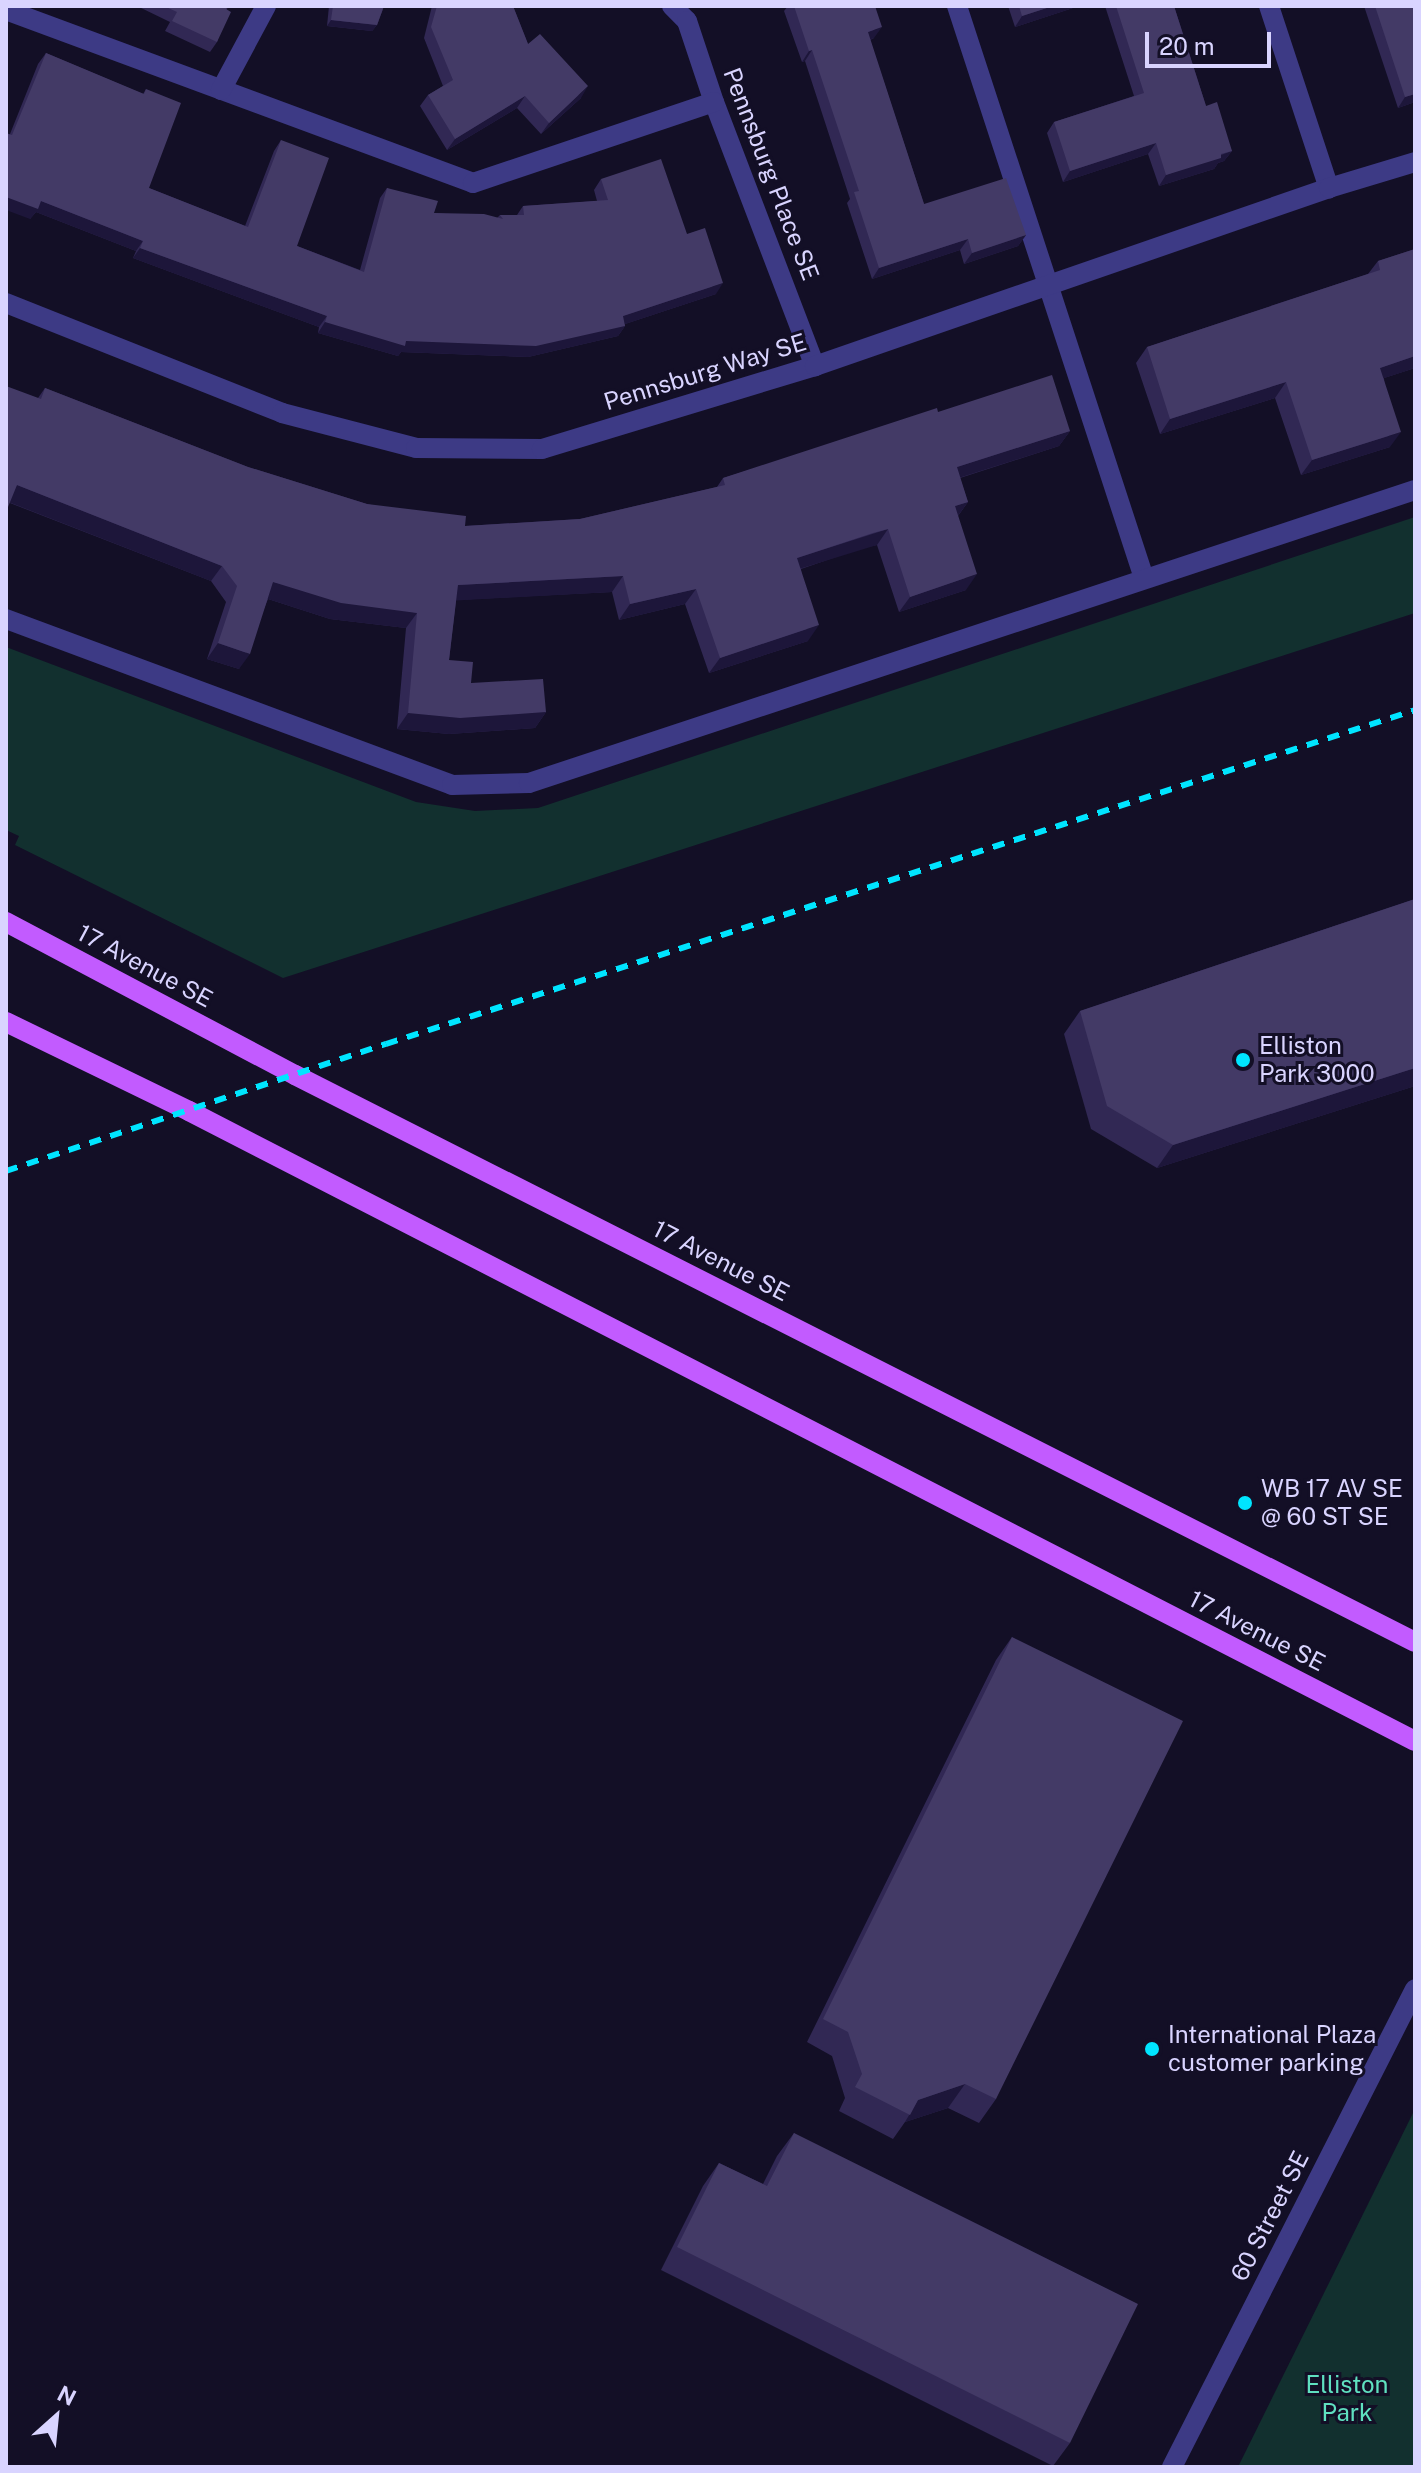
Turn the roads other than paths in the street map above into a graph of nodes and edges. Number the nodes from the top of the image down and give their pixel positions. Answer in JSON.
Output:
{"nodes":[{"id":1,"x":266,"y":6,"type":"edge"},
{"id":2,"x":672,"y":6,"type":"edge"},
{"id":3,"x":957,"y":6,"type":"edge"},
{"id":4,"x":1269,"y":6,"type":"edge"},
{"id":5,"x":6,"y":10,"type":"edge"},
{"id":6,"x":221,"y":90,"type":"junction"},
{"id":7,"x":714,"y":102,"type":"junction"},
{"id":8,"x":1415,"y":162,"type":"edge"},
{"id":9,"x":1329,"y":188,"type":"junction"},
{"id":10,"x":1048,"y":285,"type":"junction"},
{"id":11,"x":6,"y":303,"type":"edge"},
{"id":12,"x":815,"y":366,"type":"junction"},
{"id":13,"x":1415,"y":490,"type":"edge"},
{"id":14,"x":1144,"y":578,"type":"junction"},
{"id":15,"x":6,"y":619,"type":"edge"},
{"id":16,"x":6,"y":922,"type":"edge"},
{"id":17,"x":6,"y":1022,"type":"edge"},
{"id":18,"x":1415,"y":1642,"type":"edge"},
{"id":19,"x":1415,"y":1741,"type":"edge"},
{"id":20,"x":1415,"y":1989,"type":"edge"},
{"id":21,"x":1172,"y":2467,"type":"edge"}],
"edges":[{"from":1,"to":6,"type":"street"},
{"from":2,"to":7,"type":"street","name":"Pennsburg Place SE"},
{"from":3,"to":10,"type":"street"},
{"from":4,"to":9,"type":"street"},
{"from":5,"to":6,"type":"street"},
{"from":6,"to":7,"type":"street"},
{"from":7,"to":12,"type":"street","name":"Pennsburg Place SE"},
{"from":8,"to":9,"type":"street","name":"Pennsburg Way SE"},
{"from":9,"to":10,"type":"street","name":"Pennsburg Way SE"},
{"from":10,"to":12,"type":"street","name":"Pennsburg Way SE"},
{"from":10,"to":14,"type":"street"},
{"from":11,"to":12,"type":"street","name":"Pennsburg Way SE"},
{"from":13,"to":14,"type":"street"},
{"from":14,"to":15,"type":"street"},
{"from":16,"to":18,"type":"main road","name":"17 Avenue SE"},
{"from":17,"to":19,"type":"main road","name":"17 Avenue SE"},
{"from":20,"to":21,"type":"street","name":"60 Street SE"}]}
